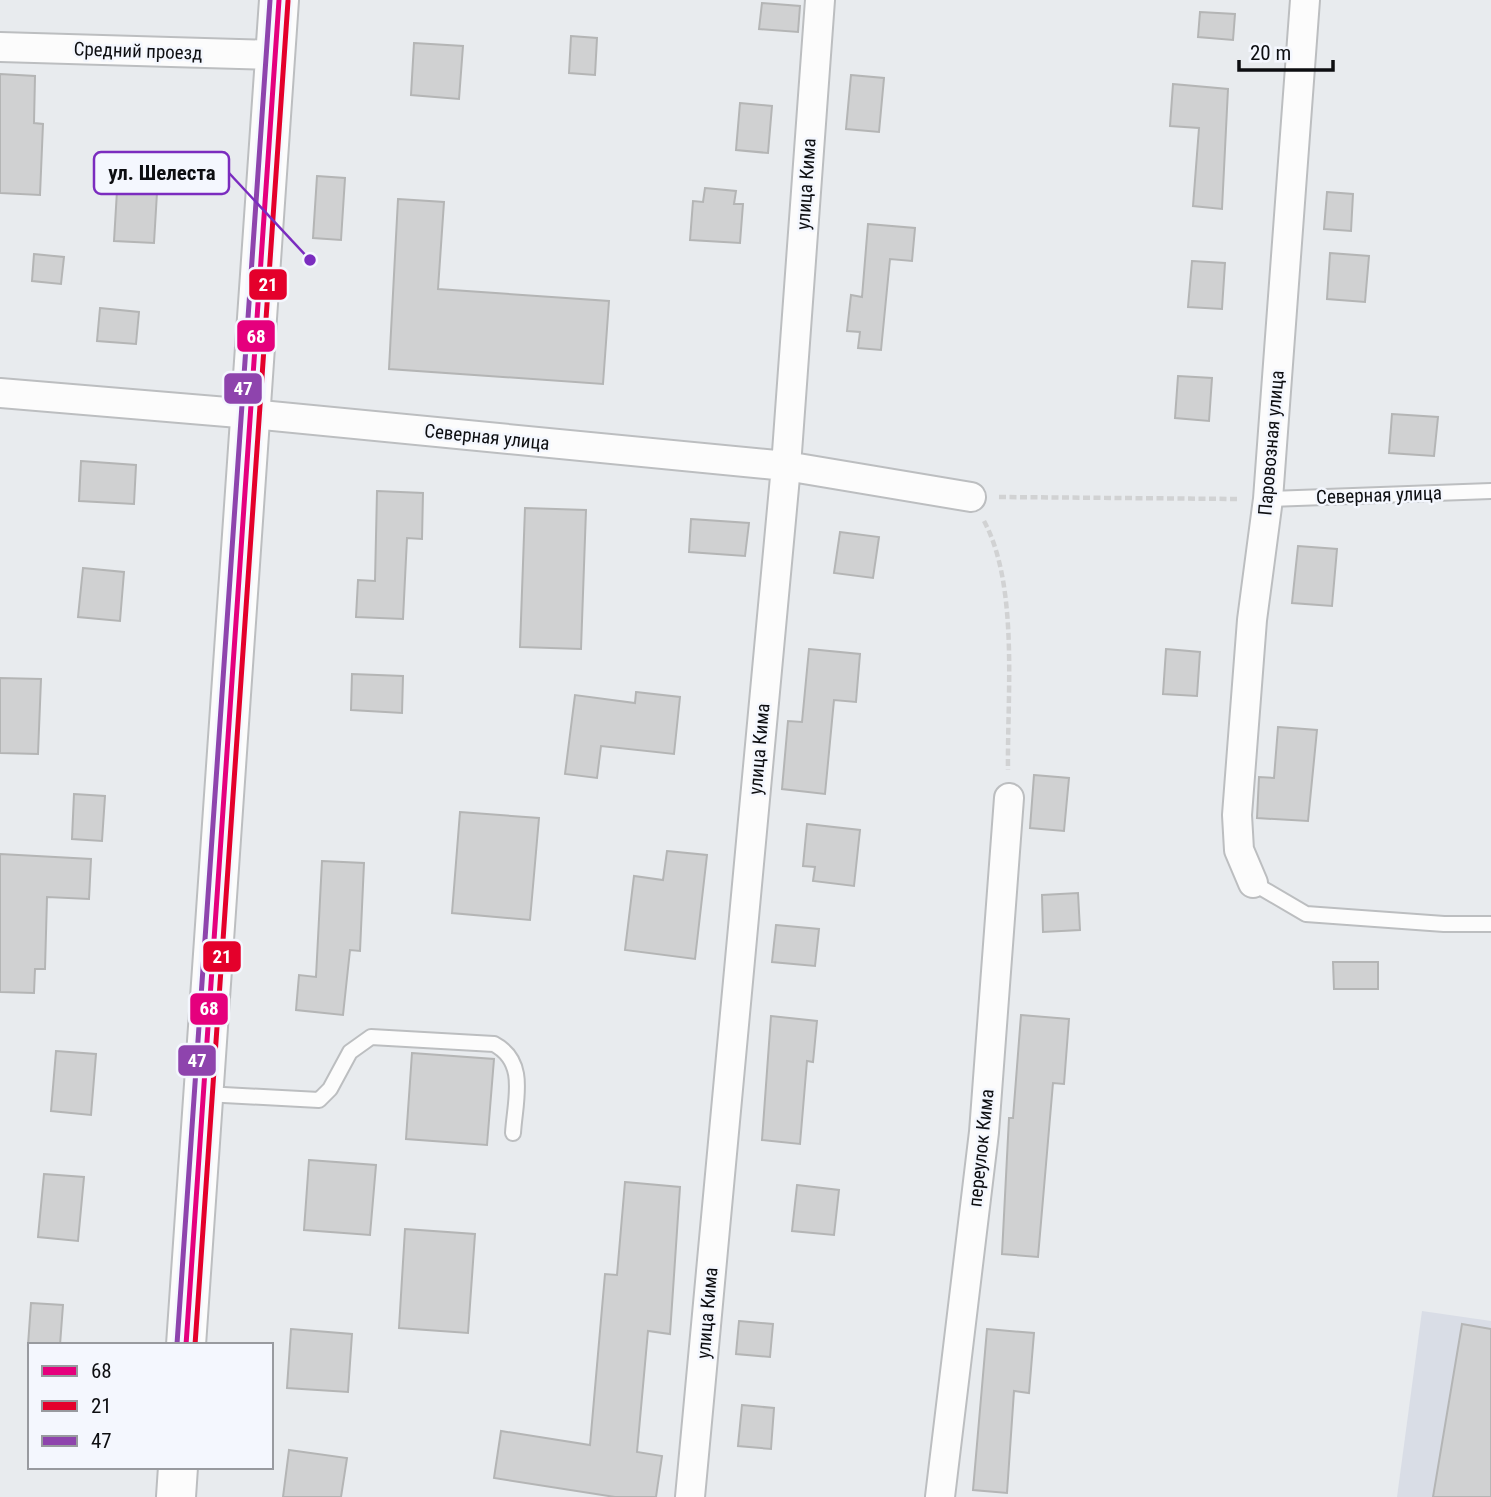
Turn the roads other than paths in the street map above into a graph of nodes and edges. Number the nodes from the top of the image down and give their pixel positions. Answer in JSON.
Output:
{"nodes":[{"id":1,"x":279,"y":0,"type":"edge"},
{"id":2,"x":820,"y":0,"type":"edge"},
{"id":3,"x":1305,"y":0,"type":"edge"},
{"id":4,"x":0,"y":47,"type":"edge"},
{"id":5,"x":276,"y":55,"type":"junction"},
{"id":6,"x":0,"y":393,"type":"edge"},
{"id":7,"x":251,"y":414,"type":"junction"},
{"id":8,"x":786,"y":466,"type":"junction"},
{"id":9,"x":1491,"y":491,"type":"edge"},
{"id":10,"x":971,"y":497,"type":"road end"},
{"id":11,"x":1268,"y":499,"type":"junction"},
{"id":12,"x":1009,"y":798,"type":"road end"},
{"id":13,"x":1253,"y":883,"type":"joint"},
{"id":14,"x":1491,"y":924,"type":"edge"},
{"id":15,"x":204,"y":1094,"type":"junction"},
{"id":16,"x":513,"y":1133,"type":"dead end"},
{"id":17,"x":186,"y":1343,"type":"edge"},
{"id":18,"x":178,"y":1469,"type":"edge"},
{"id":19,"x":176,"y":1497,"type":"edge"},
{"id":20,"x":690,"y":1497,"type":"edge"},
{"id":21,"x":940,"y":1497,"type":"edge"}],
"edges":[{"from":1,"to":5,"type":"main road"},
{"from":2,"to":8,"type":"street","name":"улица Кима"},
{"from":3,"to":11,"type":"street","name":"Паровозная улица"},
{"from":4,"to":5,"type":"street","name":"Средний проезд"},
{"from":5,"to":7,"type":"main road"},
{"from":6,"to":7,"type":"street","name":"Северная улица"},
{"from":7,"to":8,"type":"street","name":"Северная улица"},
{"from":7,"to":15,"type":"main road"},
{"from":8,"to":10,"type":"street","name":"Северная улица"},
{"from":8,"to":20,"type":"street","name":"улица Кима"},
{"from":9,"to":11,"type":"lane","name":"Северная улица"},
{"from":11,"to":13,"type":"street","name":"Паровозная улица"},
{"from":12,"to":21,"type":"street","name":"переулок Кима"},
{"from":13,"to":14,"type":"lane"},
{"from":15,"to":16,"type":"lane"},
{"from":15,"to":17,"type":"main road"},
{"from":18,"to":19,"type":"main road"}]}
